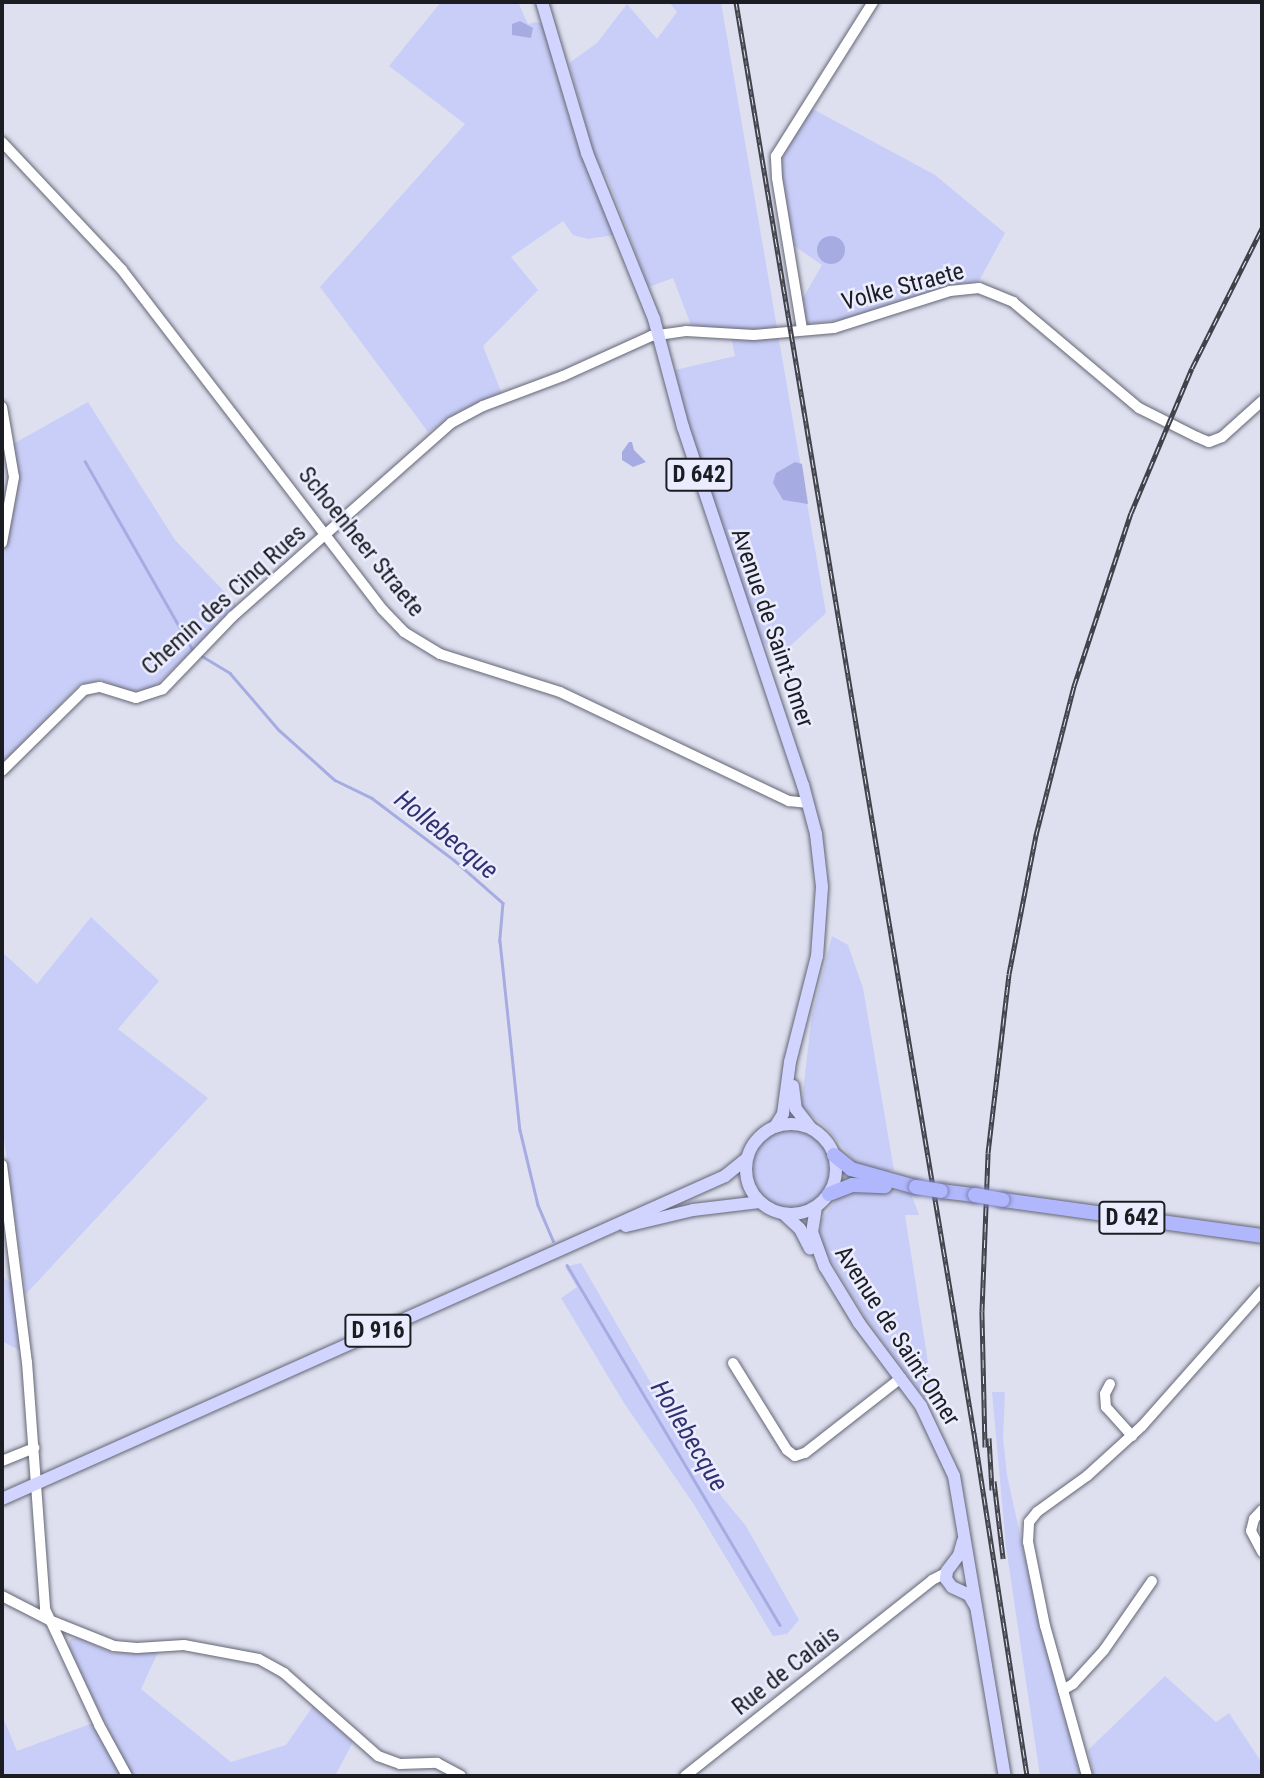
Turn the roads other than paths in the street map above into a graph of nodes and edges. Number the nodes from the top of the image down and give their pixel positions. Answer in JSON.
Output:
{"nodes":[{"id":1,"x":542,"y":2,"type":"edge"},
{"id":2,"x":873,"y":2,"type":"edge"},
{"id":3,"x":2,"y":142,"type":"edge"},
{"id":4,"x":802,"y":330,"type":"junction"},
{"id":5,"x":658,"y":334,"type":"junction"},
{"id":6,"x":1262,"y":401,"type":"edge"},
{"id":7,"x":2,"y":407,"type":"edge"},
{"id":8,"x":326,"y":536,"type":"junction"},
{"id":9,"x":2,"y":543,"type":"edge"},
{"id":10,"x":2,"y":771,"type":"edge"},
{"id":11,"x":808,"y":803,"type":"junction"},
{"id":12,"x":798,"y":1037,"type":"junction"},
{"id":13,"x":775,"y":1127,"type":"junction"},
{"id":14,"x":811,"y":1129,"type":"junction"},
{"id":15,"x":834,"y":1156,"type":"junction"},
{"id":16,"x":747,"y":1158,"type":"junction"},
{"id":17,"x":2,"y":1165,"type":"edge"},
{"id":18,"x":916,"y":1187,"type":"junction"},
{"id":19,"x":829,"y":1194,"type":"junction"},
{"id":20,"x":760,"y":1202,"type":"junction"},
{"id":21,"x":816,"y":1207,"type":"junction"},
{"id":22,"x":784,"y":1214,"type":"junction"},
{"id":23,"x":1262,"y":1237,"type":"edge"},
{"id":24,"x":582,"y":1240,"type":"junction"},
{"id":25,"x":1262,"y":1291,"type":"edge"},
{"id":26,"x":733,"y":1363,"type":"dead end"},
{"id":27,"x":898,"y":1380,"type":"junction"},
{"id":28,"x":1110,"y":1384,"type":"dead end"},
{"id":29,"x":1132,"y":1436,"type":"junction"},
{"id":30,"x":34,"y":1448,"type":"junction"},
{"id":31,"x":2,"y":1461,"type":"edge"},
{"id":32,"x":37,"y":1483,"type":"junction"},
{"id":33,"x":2,"y":1499,"type":"edge"},
{"id":34,"x":1262,"y":1510,"type":"edge"},
{"id":35,"x":1262,"y":1552,"type":"edge"},
{"id":36,"x":971,"y":1573,"type":"junction"},
{"id":37,"x":952,"y":1578,"type":"junction"},
{"id":38,"x":1152,"y":1581,"type":"dead end"},
{"id":39,"x":2,"y":1596,"type":"edge"},
{"id":40,"x":978,"y":1610,"type":"junction"},
{"id":41,"x":50,"y":1620,"type":"junction"},
{"id":42,"x":1063,"y":1690,"type":"junction"},
{"id":43,"x":127,"y":1776,"type":"edge"},
{"id":44,"x":461,"y":1776,"type":"edge"},
{"id":45,"x":685,"y":1776,"type":"edge"},
{"id":46,"x":1005,"y":1776,"type":"edge"},
{"id":47,"x":1087,"y":1776,"type":"edge"}],
"edges":[{"from":1,"to":5,"type":"main road","name":"Avenue de Saint-Omer","number":"D 642"},
{"from":2,"to":4,"type":"street"},
{"from":3,"to":8,"type":"street","name":"Schoenheer Straete"},
{"from":4,"to":5,"type":"street","name":"Volke Straete"},
{"from":4,"to":6,"type":"street","name":"Volke Straete"},
{"from":5,"to":8,"type":"street","name":"Chemin des Cinq Rues"},
{"from":5,"to":11,"type":"main road","name":"Avenue de Saint-Omer","number":"D 642"},
{"from":7,"to":9,"type":"street"},
{"from":8,"to":10,"type":"street","name":"Chemin des Cinq Rues"},
{"from":8,"to":11,"type":"street","name":"Schoenheer Straete"},
{"from":11,"to":12,"type":"main road","name":"Avenue de Saint-Omer","number":"D 642"},
{"from":12,"to":13,"type":"main road","name":"Avenue de Saint-Omer","number":"D 642"},
{"from":12,"to":14,"type":"main road","name":"Avenue de Saint-Omer","number":"D 642"},
{"from":13,"to":14,"type":"main road"},
{"from":13,"to":16,"type":"main road"},
{"from":14,"to":15,"type":"main road"},
{"from":15,"to":18,"type":"highway"},
{"from":15,"to":19,"type":"main road"},
{"from":16,"to":20,"type":"main road"},
{"from":16,"to":24,"type":"main road","number":"D 916"},
{"from":17,"to":30,"type":"street"},
{"from":18,"to":19,"type":"highway"},
{"from":18,"to":23,"type":"highway","number":"D 642","bridge":true},
{"from":19,"to":21,"type":"main road"},
{"from":20,"to":22,"type":"main road"},
{"from":20,"to":24,"type":"main road","number":"D 916"},
{"from":21,"to":22,"type":"main road"},
{"from":21,"to":27,"type":"main road","name":"Avenue de Saint-Omer"},
{"from":22,"to":27,"type":"main road","name":"Avenue de Saint-Omer"},
{"from":24,"to":32,"type":"main road","number":"D 916"},
{"from":25,"to":29,"type":"street"},
{"from":26,"to":27,"type":"street"},
{"from":27,"to":36,"type":"main road","name":"Avenue de Saint-Omer"},
{"from":27,"to":37,"type":"main road","name":"Avenue de Saint-Omer"},
{"from":28,"to":29,"type":"street"},
{"from":29,"to":42,"type":"street"},
{"from":30,"to":31,"type":"street"},
{"from":30,"to":32,"type":"street"},
{"from":32,"to":33,"type":"main road","number":"D 916"},
{"from":32,"to":41,"type":"street"},
{"from":34,"to":35,"type":"street"},
{"from":36,"to":37,"type":"main road"},
{"from":36,"to":37,"type":"main road"},
{"from":36,"to":40,"type":"main road","name":"Avenue de Saint-Omer"},
{"from":37,"to":40,"type":"main road"},
{"from":37,"to":45,"type":"street","name":"Rue de Calais"},
{"from":38,"to":42,"type":"street"},
{"from":39,"to":41,"type":"street"},
{"from":40,"to":46,"type":"main road","name":"Avenue de Saint-Omer"},
{"from":41,"to":43,"type":"street"},
{"from":41,"to":44,"type":"street"},
{"from":42,"to":47,"type":"street"}]}
